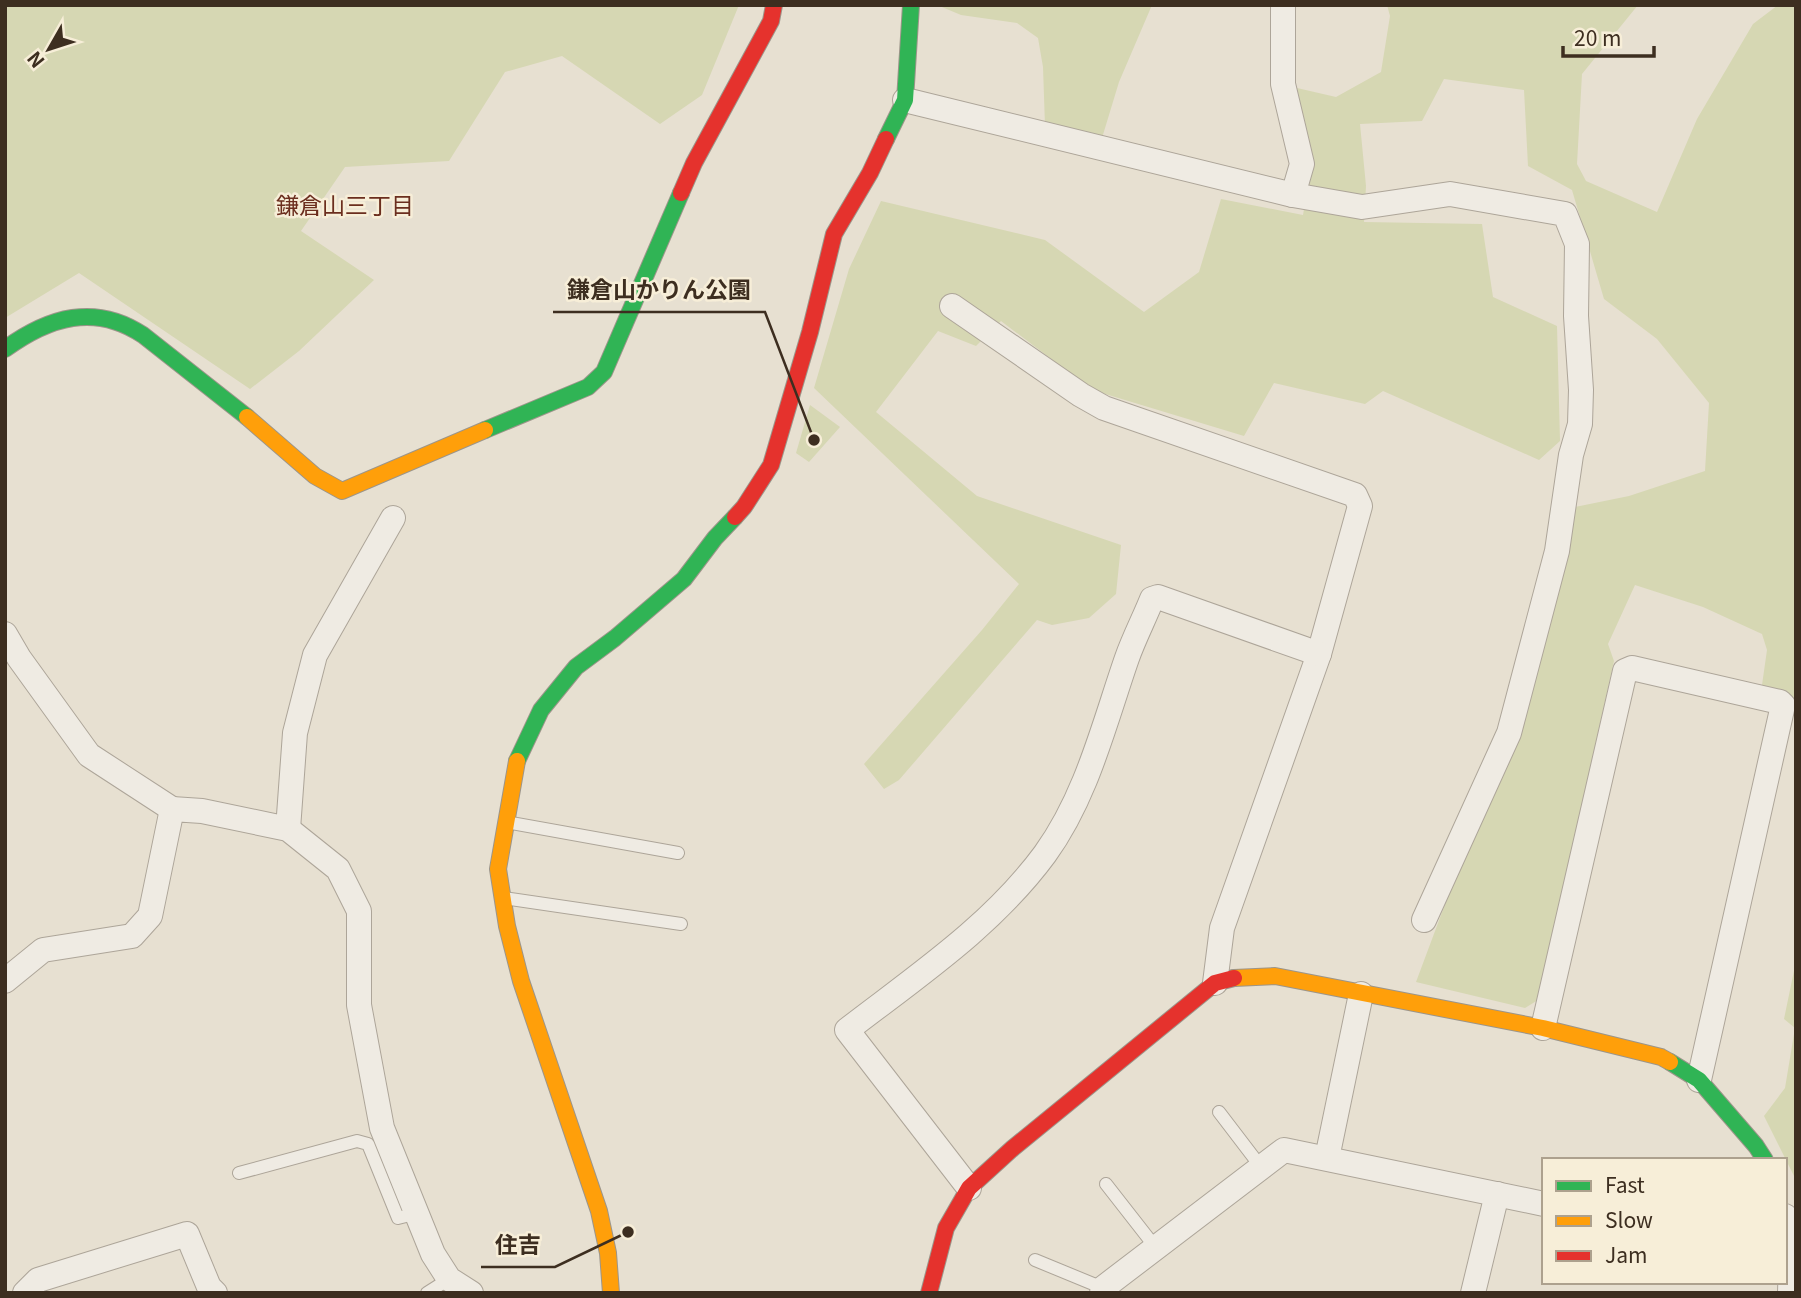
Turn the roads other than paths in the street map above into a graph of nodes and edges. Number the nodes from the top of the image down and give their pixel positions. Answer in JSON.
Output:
{"nodes":[{"id":1,"x":774,"y":5,"type":"edge"},
{"id":2,"x":911,"y":5,"type":"edge"},
{"id":3,"x":1283,"y":5,"type":"edge"},
{"id":4,"x":905,"y":100,"type":"junction"},
{"id":5,"x":1293,"y":195,"type":"junction"},
{"id":6,"x":952,"y":306,"type":"dead end"},
{"id":7,"x":5,"y":349,"type":"edge"},
{"id":8,"x":393,"y":517,"type":"dead end"},
{"id":9,"x":5,"y":634,"type":"edge"},
{"id":10,"x":1319,"y":654,"type":"junction"},
{"id":11,"x":172,"y":808,"type":"junction"},
{"id":12,"x":505,"y":822,"type":"junction"},
{"id":13,"x":288,"y":829,"type":"junction"},
{"id":14,"x":678,"y":853,"type":"dead end"},
{"id":15,"x":502,"y":897,"type":"junction"},
{"id":16,"x":1424,"y":920,"type":"dead end"},
{"id":17,"x":681,"y":924,"type":"dead end"},
{"id":18,"x":5,"y":981,"type":"edge"},
{"id":19,"x":1214,"y":983,"type":"junction"},
{"id":20,"x":1361,"y":994,"type":"junction"},
{"id":21,"x":1543,"y":1028,"type":"junction"},
{"id":22,"x":1699,"y":1080,"type":"junction"},
{"id":23,"x":1219,"y":1112,"type":"dead end"},
{"id":24,"x":1327,"y":1158,"type":"junction"},
{"id":25,"x":1764,"y":1158,"type":"edge"},
{"id":26,"x":1262,"y":1167,"type":"junction"},
{"id":27,"x":239,"y":1173,"type":"dead end"},
{"id":28,"x":1106,"y":1184,"type":"dead end"},
{"id":29,"x":969,"y":1188,"type":"junction"},
{"id":30,"x":1497,"y":1194,"type":"junction"},
{"id":31,"x":1542,"y":1204,"type":"edge"},
{"id":32,"x":418,"y":1213,"type":"junction"},
{"id":33,"x":1156,"y":1248,"type":"junction"},
{"id":34,"x":1788,"y":1255,"type":"edge"},
{"id":35,"x":1035,"y":1260,"type":"dead end"},
{"id":36,"x":449,"y":1279,"type":"junction"},
{"id":37,"x":1102,"y":1291,"type":"edge"},
{"id":38,"x":25,"y":1293,"type":"edge"},
{"id":39,"x":215,"y":1293,"type":"edge"},
{"id":40,"x":427,"y":1293,"type":"edge"},
{"id":41,"x":471,"y":1293,"type":"edge"},
{"id":42,"x":611,"y":1293,"type":"edge"},
{"id":43,"x":929,"y":1293,"type":"edge"},
{"id":44,"x":1473,"y":1293,"type":"edge"},
{"id":45,"x":1790,"y":1293,"type":"edge"}],
"edges":[{"from":1,"to":7,"type":"street"},
{"from":2,"to":4,"type":"street"},
{"from":3,"to":5,"type":"street"},
{"from":4,"to":5,"type":"street"},
{"from":4,"to":12,"type":"street"},
{"from":5,"to":16,"type":"street"},
{"from":6,"to":10,"type":"street"},
{"from":8,"to":13,"type":"street"},
{"from":9,"to":11,"type":"street"},
{"from":10,"to":19,"type":"street"},
{"from":10,"to":29,"type":"street"},
{"from":11,"to":13,"type":"street"},
{"from":11,"to":18,"type":"street"},
{"from":12,"to":14,"type":"lane"},
{"from":12,"to":15,"type":"street"},
{"from":13,"to":32,"type":"street"},
{"from":15,"to":17,"type":"lane"},
{"from":15,"to":42,"type":"street"},
{"from":19,"to":20,"type":"street"},
{"from":19,"to":29,"type":"street"},
{"from":20,"to":21,"type":"street"},
{"from":20,"to":24,"type":"street"},
{"from":21,"to":22,"type":"street"},
{"from":21,"to":22,"type":"street"},
{"from":22,"to":25,"type":"street"},
{"from":23,"to":26,"type":"lane"},
{"from":24,"to":26,"type":"street"},
{"from":24,"to":30,"type":"street"},
{"from":26,"to":33,"type":"street"},
{"from":27,"to":32,"type":"lane"},
{"from":28,"to":33,"type":"lane"},
{"from":29,"to":43,"type":"street"},
{"from":30,"to":31,"type":"street"},
{"from":30,"to":44,"type":"street"},
{"from":32,"to":36,"type":"street"},
{"from":33,"to":37,"type":"street"},
{"from":34,"to":45,"type":"street"},
{"from":35,"to":37,"type":"lane"},
{"from":36,"to":40,"type":"lane"},
{"from":36,"to":41,"type":"street"},
{"from":38,"to":39,"type":"street"}]}
